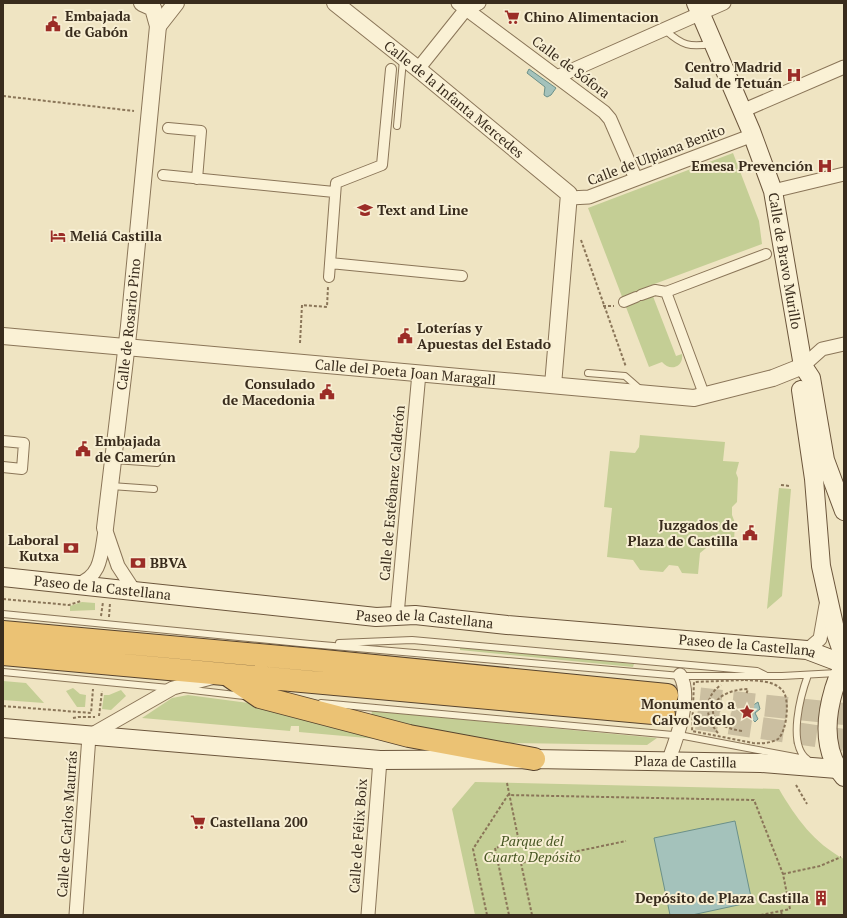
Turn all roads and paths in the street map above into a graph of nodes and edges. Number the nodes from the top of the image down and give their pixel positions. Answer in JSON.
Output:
{"nodes":[{"id":1,"x":142,"y":3,"type":"edge"},
{"id":2,"x":176,"y":3,"type":"edge"},
{"id":3,"x":335,"y":3,"type":"edge"},
{"id":4,"x":479,"y":3,"type":"edge"},
{"id":5,"x":724,"y":3,"type":"edge"},
{"id":6,"x":462,"y":6,"type":"edge"},
{"id":7,"x":699,"y":8,"type":"edge"},
{"id":8,"x":158,"y":26,"type":"junction"},
{"id":9,"x":663,"y":29,"type":"junction"},
{"id":10,"x":714,"y":44,"type":"junction"},
{"id":11,"x":403,"y":57,"type":"junction"},
{"id":12,"x":844,"y":67,"type":"edge"},
{"id":13,"x":391,"y":69,"type":"dead end"},
{"id":14,"x":418,"y":69,"type":"junction"},
{"id":15,"x":559,"y":76,"type":"junction"},
{"id":16,"x":3,"y":96,"type":"edge"},
{"id":17,"x":134,"y":111,"type":"dead end"},
{"id":18,"x":742,"y":111,"type":"junction"},
{"id":19,"x":397,"y":126,"type":"dead end"},
{"id":20,"x":168,"y":128,"type":"dead end"},
{"id":21,"x":753,"y":135,"type":"junction"},
{"id":22,"x":844,"y":174,"type":"edge"},
{"id":23,"x":163,"y":176,"type":"dead end"},
{"id":24,"x":197,"y":179,"type":"junction"},
{"id":25,"x":636,"y":179,"type":"junction"},
{"id":26,"x":773,"y":191,"type":"junction"},
{"id":27,"x":334,"y":192,"type":"junction"},
{"id":28,"x":570,"y":198,"type":"junction"},
{"id":29,"x":581,"y":240,"type":"dead end"},
{"id":30,"x":766,"y":254,"type":"dead end"},
{"id":31,"x":330,"y":263,"type":"junction"},
{"id":32,"x":462,"y":276,"type":"dead end"},
{"id":33,"x":329,"y":277,"type":"dead end"},
{"id":34,"x":666,"y":292,"type":"junction"},
{"id":35,"x":328,"y":295,"type":"dead end"},
{"id":36,"x":624,"y":302,"type":"dead end"},
{"id":37,"x":603,"y":306,"type":"junction"},
{"id":38,"x":612,"y":307,"type":"dead end"},
{"id":39,"x":3,"y":336,"type":"edge"},
{"id":40,"x":300,"y":343,"type":"dead end"},
{"id":41,"x":843,"y":345,"type":"edge"},
{"id":42,"x":126,"y":346,"type":"junction"},
{"id":43,"x":803,"y":366,"type":"junction"},
{"id":44,"x":419,"y":373,"type":"junction"},
{"id":45,"x":588,"y":373,"type":"dead end"},
{"id":46,"x":632,"y":381,"type":"junction"},
{"id":47,"x":553,"y":385,"type":"junction"},
{"id":48,"x":646,"y":394,"type":"junction"},
{"id":49,"x":705,"y":397,"type":"junction"},
{"id":50,"x":3,"y":442,"type":"edge"},
{"id":51,"x":113,"y":460,"type":"junction"},
{"id":52,"x":157,"y":463,"type":"dead end"},
{"id":53,"x":3,"y":467,"type":"edge"},
{"id":54,"x":781,"y":485,"type":"dead end"},
{"id":55,"x":110,"y":486,"type":"junction"},
{"id":56,"x":790,"y":486,"type":"dead end"},
{"id":57,"x":154,"y":489,"type":"dead end"},
{"id":58,"x":844,"y":511,"type":"edge"},
{"id":59,"x":105,"y":528,"type":"junction"},
{"id":60,"x":3,"y":577,"type":"edge"},
{"id":61,"x":78,"y":584,"type":"junction"},
{"id":62,"x":135,"y":592,"type":"junction"},
{"id":63,"x":111,"y":597,"type":"dead end"},
{"id":64,"x":827,"y":597,"type":"junction"},
{"id":65,"x":3,"y":599,"type":"edge"},
{"id":66,"x":103,"y":600,"type":"dead end"},
{"id":67,"x":69,"y":605,"type":"dead end"},
{"id":68,"x":3,"y":614,"type":"edge"},
{"id":69,"x":397,"y":616,"type":"junction"},
{"id":70,"x":109,"y":618,"type":"dead end"},
{"id":71,"x":101,"y":619,"type":"dead end"},
{"id":72,"x":3,"y":632,"type":"edge"},
{"id":73,"x":310,"y":644,"type":"junction"},
{"id":74,"x":807,"y":650,"type":"junction"},
{"id":75,"x":238,"y":653,"type":"junction"},
{"id":76,"x":3,"y":654,"type":"edge"},
{"id":77,"x":843,"y":665,"type":"edge"},
{"id":78,"x":3,"y":672,"type":"edge"},
{"id":79,"x":226,"y":674,"type":"junction"},
{"id":80,"x":680,"y":675,"type":"junction"},
{"id":81,"x":767,"y":675,"type":"junction"},
{"id":82,"x":808,"y":675,"type":"junction"},
{"id":83,"x":770,"y":682,"type":"joint"},
{"id":84,"x":94,"y":685,"type":"dead end"},
{"id":85,"x":102,"y":685,"type":"dead end"},
{"id":86,"x":722,"y":685,"type":"dead end"},
{"id":87,"x":173,"y":688,"type":"junction"},
{"id":88,"x":746,"y":695,"type":"dead end"},
{"id":89,"x":260,"y":697,"type":"junction"},
{"id":90,"x":307,"y":702,"type":"dead end"},
{"id":91,"x":315,"y":702,"type":"dead end"},
{"id":92,"x":3,"y":706,"type":"edge"},
{"id":93,"x":696,"y":706,"type":"dead end"},
{"id":94,"x":708,"y":707,"type":"junction"},
{"id":95,"x":713,"y":707,"type":"junction"},
{"id":96,"x":99,"y":716,"type":"dead end"},
{"id":97,"x":3,"y":728,"type":"edge"},
{"id":98,"x":742,"y":731,"type":"dead end"},
{"id":99,"x":718,"y":734,"type":"dead end"},
{"id":100,"x":89,"y":736,"type":"junction"},
{"id":101,"x":677,"y":736,"type":"junction"},
{"id":102,"x":534,"y":759,"type":"junction"},
{"id":103,"x":807,"y":759,"type":"junction"},
{"id":104,"x":380,"y":760,"type":"junction"},
{"id":105,"x":815,"y":760,"type":"dead end"},
{"id":106,"x":668,"y":762,"type":"junction"},
{"id":107,"x":836,"y":767,"type":"edge"},
{"id":108,"x":507,"y":783,"type":"dead end"},
{"id":109,"x":796,"y":786,"type":"dead end"},
{"id":110,"x":508,"y":795,"type":"junction"},
{"id":111,"x":807,"y":804,"type":"dead end"},
{"id":112,"x":626,"y":841,"type":"dead end"},
{"id":113,"x":841,"y":857,"type":"dead end"},
{"id":114,"x":783,"y":874,"type":"junction"},
{"id":115,"x":781,"y":911,"type":"junction"},
{"id":116,"x":76,"y":915,"type":"edge"},
{"id":117,"x":368,"y":915,"type":"edge"},
{"id":118,"x":487,"y":915,"type":"edge"},
{"id":119,"x":509,"y":915,"type":"edge"},
{"id":120,"x":532,"y":915,"type":"edge"},
{"id":121,"x":761,"y":915,"type":"edge"},
{"id":122,"x":782,"y":915,"type":"edge"}],
"edges":[{"from":1,"to":8,"type":"street"},
{"from":2,"to":8,"type":"street"},
{"from":3,"to":11,"type":"street","name":"Calle de la Infanta Mercedes"},
{"from":4,"to":6,"type":"street"},
{"from":5,"to":7,"type":"street"},
{"from":6,"to":14,"type":"street"},
{"from":6,"to":15,"type":"street","name":"Calle de Sófora"},
{"from":7,"to":9,"type":"street"},
{"from":7,"to":10,"type":"main road","name":"Calle de Bravo Murillo"},
{"from":8,"to":42,"type":"street","name":"Calle de Rosario Pino"},
{"from":9,"to":10,"type":"lane"},
{"from":9,"to":15,"type":"street"},
{"from":10,"to":18,"type":"main road","name":"Calle de Bravo Murillo"},
{"from":11,"to":14,"type":"street","name":"Calle de la Infanta Mercedes"},
{"from":11,"to":19,"type":"lane"},
{"from":12,"to":18,"type":"street"},
{"from":13,"to":27,"type":"street"},
{"from":14,"to":28,"type":"street","name":"Calle de la Infanta Mercedes"},
{"from":15,"to":25,"type":"street","name":"Calle de Sófora"},
{"from":16,"to":17,"type":"path"},
{"from":18,"to":21,"type":"main road","name":"Calle de Bravo Murillo"},
{"from":20,"to":24,"type":"street"},
{"from":21,"to":25,"type":"street","name":"Calle de Ulpiana Benito"},
{"from":21,"to":26,"type":"main road","name":"Calle de Bravo Murillo"},
{"from":22,"to":26,"type":"street"},
{"from":23,"to":24,"type":"street"},
{"from":24,"to":27,"type":"street"},
{"from":25,"to":28,"type":"street","name":"Calle de Ulpiana Benito"},
{"from":26,"to":43,"type":"main road","name":"Calle de Bravo Murillo"},
{"from":27,"to":31,"type":"street"},
{"from":28,"to":47,"type":"street"},
{"from":29,"to":37,"type":"path"},
{"from":30,"to":34,"type":"street"},
{"from":31,"to":32,"type":"street"},
{"from":31,"to":33,"type":"street"},
{"from":34,"to":36,"type":"street"},
{"from":34,"to":49,"type":"street"},
{"from":35,"to":40,"type":"path","name":"Calle del Poeta Joan Maragall"},
{"from":37,"to":38,"type":"path"},
{"from":37,"to":46,"type":"path"},
{"from":39,"to":42,"type":"street","name":"Calle del Poeta Joan Maragall"},
{"from":41,"to":43,"type":"street"},
{"from":42,"to":44,"type":"street","name":"Calle del Poeta Joan Maragall"},
{"from":42,"to":51,"type":"street","name":"Calle de Rosario Pino"},
{"from":43,"to":49,"type":"street","name":"Calle del Poeta Joan Maragall"},
{"from":43,"to":58,"type":"main road","name":"Calle de Bravo Murillo"},
{"from":43,"to":64,"type":"main road","name":"Calle de Bravo Murillo"},
{"from":44,"to":47,"type":"street","name":"Calle del Poeta Joan Maragall"},
{"from":44,"to":69,"type":"street","name":"Calle de Estébanez Calderón"},
{"from":45,"to":46,"type":"lane"},
{"from":46,"to":48,"type":"lane"},
{"from":47,"to":48,"type":"street","name":"Calle del Poeta Joan Maragall"},
{"from":48,"to":49,"type":"street","name":"Calle del Poeta Joan Maragall"},
{"from":50,"to":53,"type":"street"},
{"from":51,"to":52,"type":"lane"},
{"from":51,"to":55,"type":"street","name":"Calle de Rosario Pino"},
{"from":54,"to":56,"type":"path"},
{"from":55,"to":57,"type":"lane"},
{"from":55,"to":59,"type":"street","name":"Calle de Rosario Pino"},
{"from":59,"to":61,"type":"street","name":"Calle de Rosario Pino"},
{"from":59,"to":62,"type":"street","name":"Calle de Rosario Pino"},
{"from":60,"to":61,"type":"main road","name":"Paseo de la Castellana"},
{"from":61,"to":62,"type":"main road","name":"Paseo de la Castellana"},
{"from":62,"to":69,"type":"main road","name":"Paseo de la Castellana"},
{"from":63,"to":70,"type":"path"},
{"from":64,"to":74,"type":"street","name":"Calle de Bravo Murillo"},
{"from":64,"to":77,"type":"main road","name":"Calle de Bravo Murillo"},
{"from":65,"to":67,"type":"path"},
{"from":66,"to":71,"type":"path"},
{"from":68,"to":73,"type":"lane","name":"Paseo de la Castellana"},
{"from":69,"to":74,"type":"main road","name":"Paseo de la Castellana"},
{"from":72,"to":75,"type":"highway"},
{"from":73,"to":75,"type":"highway"},
{"from":73,"to":80,"type":"lane","name":"Paseo de la Castellana"},
{"from":73,"to":81,"type":"lane"},
{"from":74,"to":77,"type":"main road","name":"Paseo de la Castellana"},
{"from":75,"to":79,"type":"highway"},
{"from":76,"to":79,"type":"highway"},
{"from":77,"to":82,"type":"lane","name":"Paseo de la Castellana"},
{"from":77,"to":107,"type":"main road","name":"Plaza de Castilla"},
{"from":78,"to":87,"type":"lane"},
{"from":79,"to":87,"type":"street"},
{"from":79,"to":89,"type":"highway"},
{"from":80,"to":81,"type":"lane","name":"Paseo de la Castellana"},
{"from":80,"to":101,"type":"street"},
{"from":81,"to":82,"type":"lane","name":"Paseo de la Castellana"},
{"from":82,"to":103,"type":"lane"},
{"from":83,"to":83,"type":"path"},
{"from":84,"to":92,"type":"path"},
{"from":85,"to":96,"type":"path"},
{"from":86,"to":94,"type":"path"},
{"from":87,"to":89,"type":"lane"},
{"from":87,"to":100,"type":"street"},
{"from":88,"to":95,"type":"path"},
{"from":89,"to":90,"type":"lane"},
{"from":89,"to":102,"type":"highway"},
{"from":91,"to":101,"type":"lane"},
{"from":93,"to":94,"type":"path"},
{"from":94,"to":95,"type":"path"},
{"from":94,"to":99,"type":"path"},
{"from":95,"to":98,"type":"path"},
{"from":97,"to":100,"type":"main road"},
{"from":100,"to":104,"type":"main road"},
{"from":100,"to":116,"type":"street","name":"Calle de Carlos Maurrás"},
{"from":101,"to":103,"type":"lane"},
{"from":101,"to":106,"type":"street"},
{"from":102,"to":104,"type":"main road"},
{"from":102,"to":106,"type":"main road","name":"Plaza de Castilla"},
{"from":103,"to":105,"type":"lane"},
{"from":104,"to":117,"type":"street","name":"Calle de Félix Boix"},
{"from":106,"to":107,"type":"main road","name":"Plaza de Castilla"},
{"from":108,"to":110,"type":"path"},
{"from":109,"to":111,"type":"path"},
{"from":110,"to":114,"type":"path"},
{"from":110,"to":118,"type":"path"},
{"from":110,"to":119,"type":"path"},
{"from":112,"to":120,"type":"path"},
{"from":113,"to":114,"type":"path"},
{"from":114,"to":115,"type":"path"},
{"from":115,"to":121,"type":"path"},
{"from":115,"to":122,"type":"path"}]}
